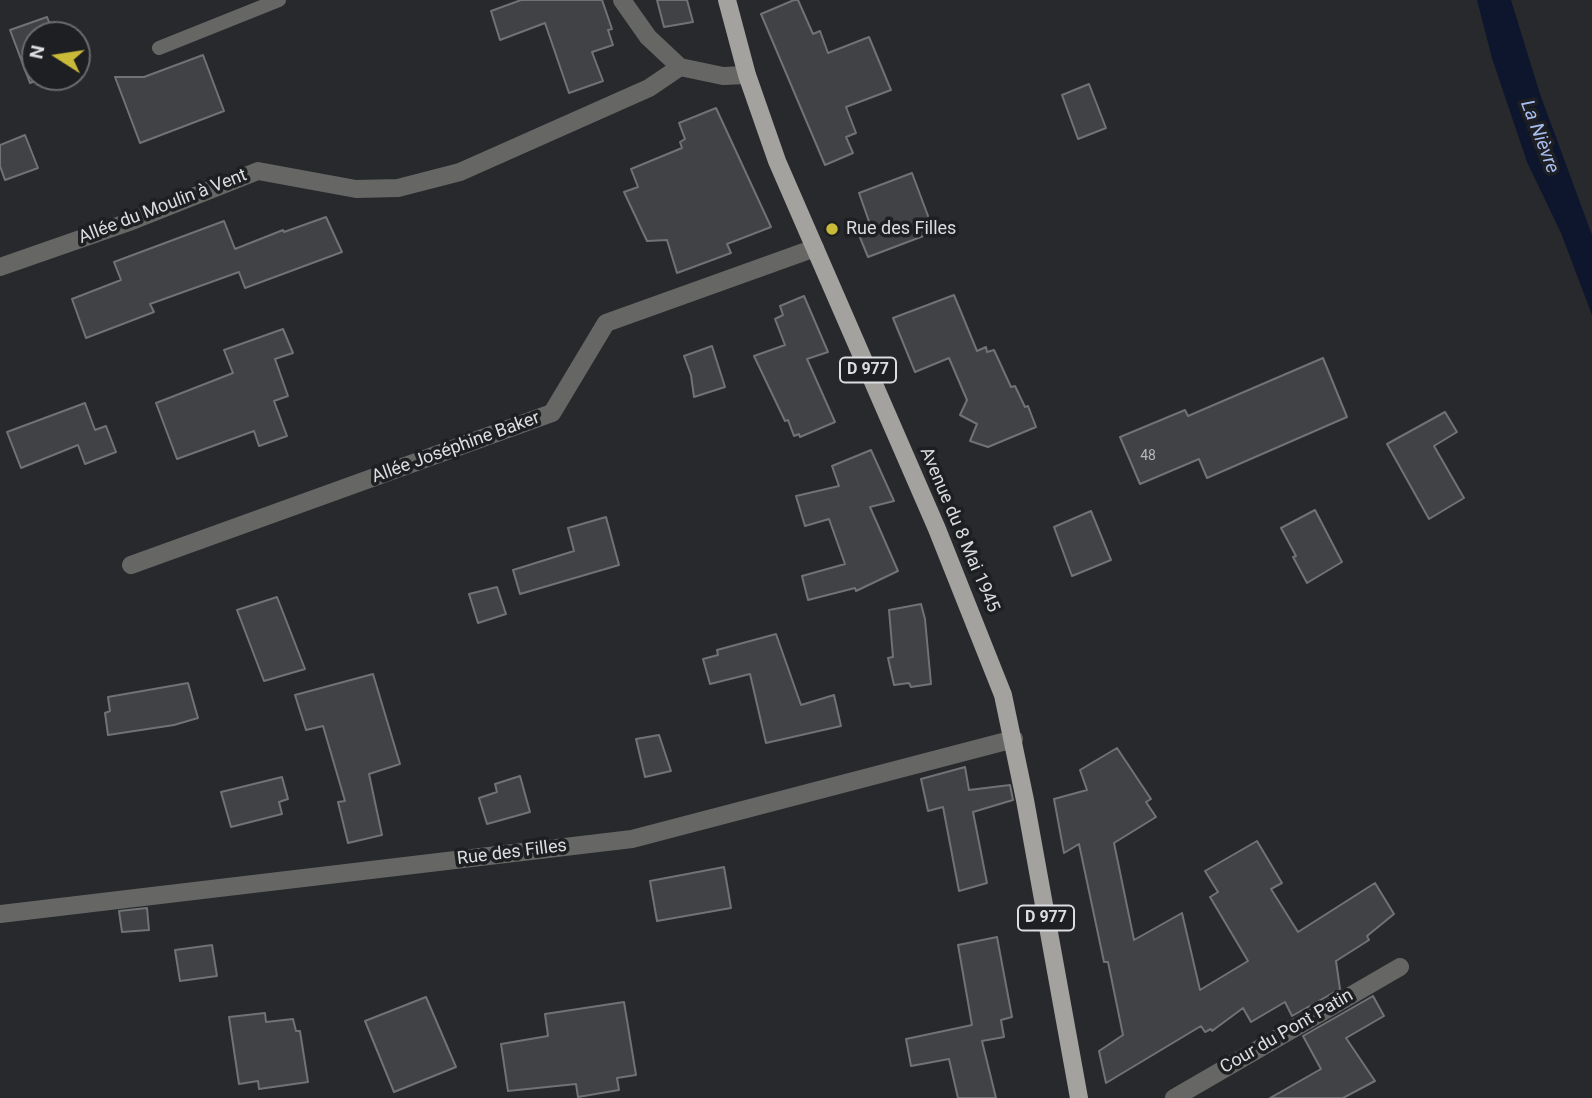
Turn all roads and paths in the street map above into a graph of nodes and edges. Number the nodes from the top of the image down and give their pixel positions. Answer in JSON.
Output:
{"nodes":[{"id":1,"x":279,"y":0,"type":"edge"},
{"id":2,"x":622,"y":0,"type":"edge"},
{"id":3,"x":727,"y":0,"type":"edge"},
{"id":4,"x":159,"y":48,"type":"dead end"},
{"id":5,"x":680,"y":67,"type":"junction"},
{"id":6,"x":747,"y":75,"type":"junction"},
{"id":7,"x":815,"y":248,"type":"junction"},
{"id":8,"x":0,"y":267,"type":"edge"},
{"id":9,"x":131,"y":565,"type":"dead end"},
{"id":10,"x":1014,"y":739,"type":"junction"},
{"id":11,"x":0,"y":914,"type":"edge"},
{"id":12,"x":1400,"y":967,"type":"dead end"},
{"id":13,"x":1079,"y":1098,"type":"edge"},
{"id":14,"x":1174,"y":1098,"type":"edge"}],
"edges":[{"from":1,"to":4,"type":"lane"},
{"from":2,"to":5,"type":"street"},
{"from":3,"to":6,"type":"main road","name":"Avenue du 8 Mai 1945","number":"D 977"},
{"from":5,"to":6,"type":"street"},
{"from":5,"to":8,"type":"street","name":"Allée du Moulin à Vent"},
{"from":6,"to":7,"type":"main road","name":"Avenue du 8 Mai 1945","number":"D 977"},
{"from":7,"to":9,"type":"street","name":"Allée Joséphine Baker"},
{"from":7,"to":10,"type":"main road","name":"Avenue du 8 Mai 1945","number":"D 977"},
{"from":10,"to":11,"type":"street","name":"Rue des Filles"},
{"from":10,"to":13,"type":"main road","name":"Avenue du 8 Mai 1945","number":"D 977"},
{"from":12,"to":14,"type":"street","name":"Cour du Pont Patin"}]}
